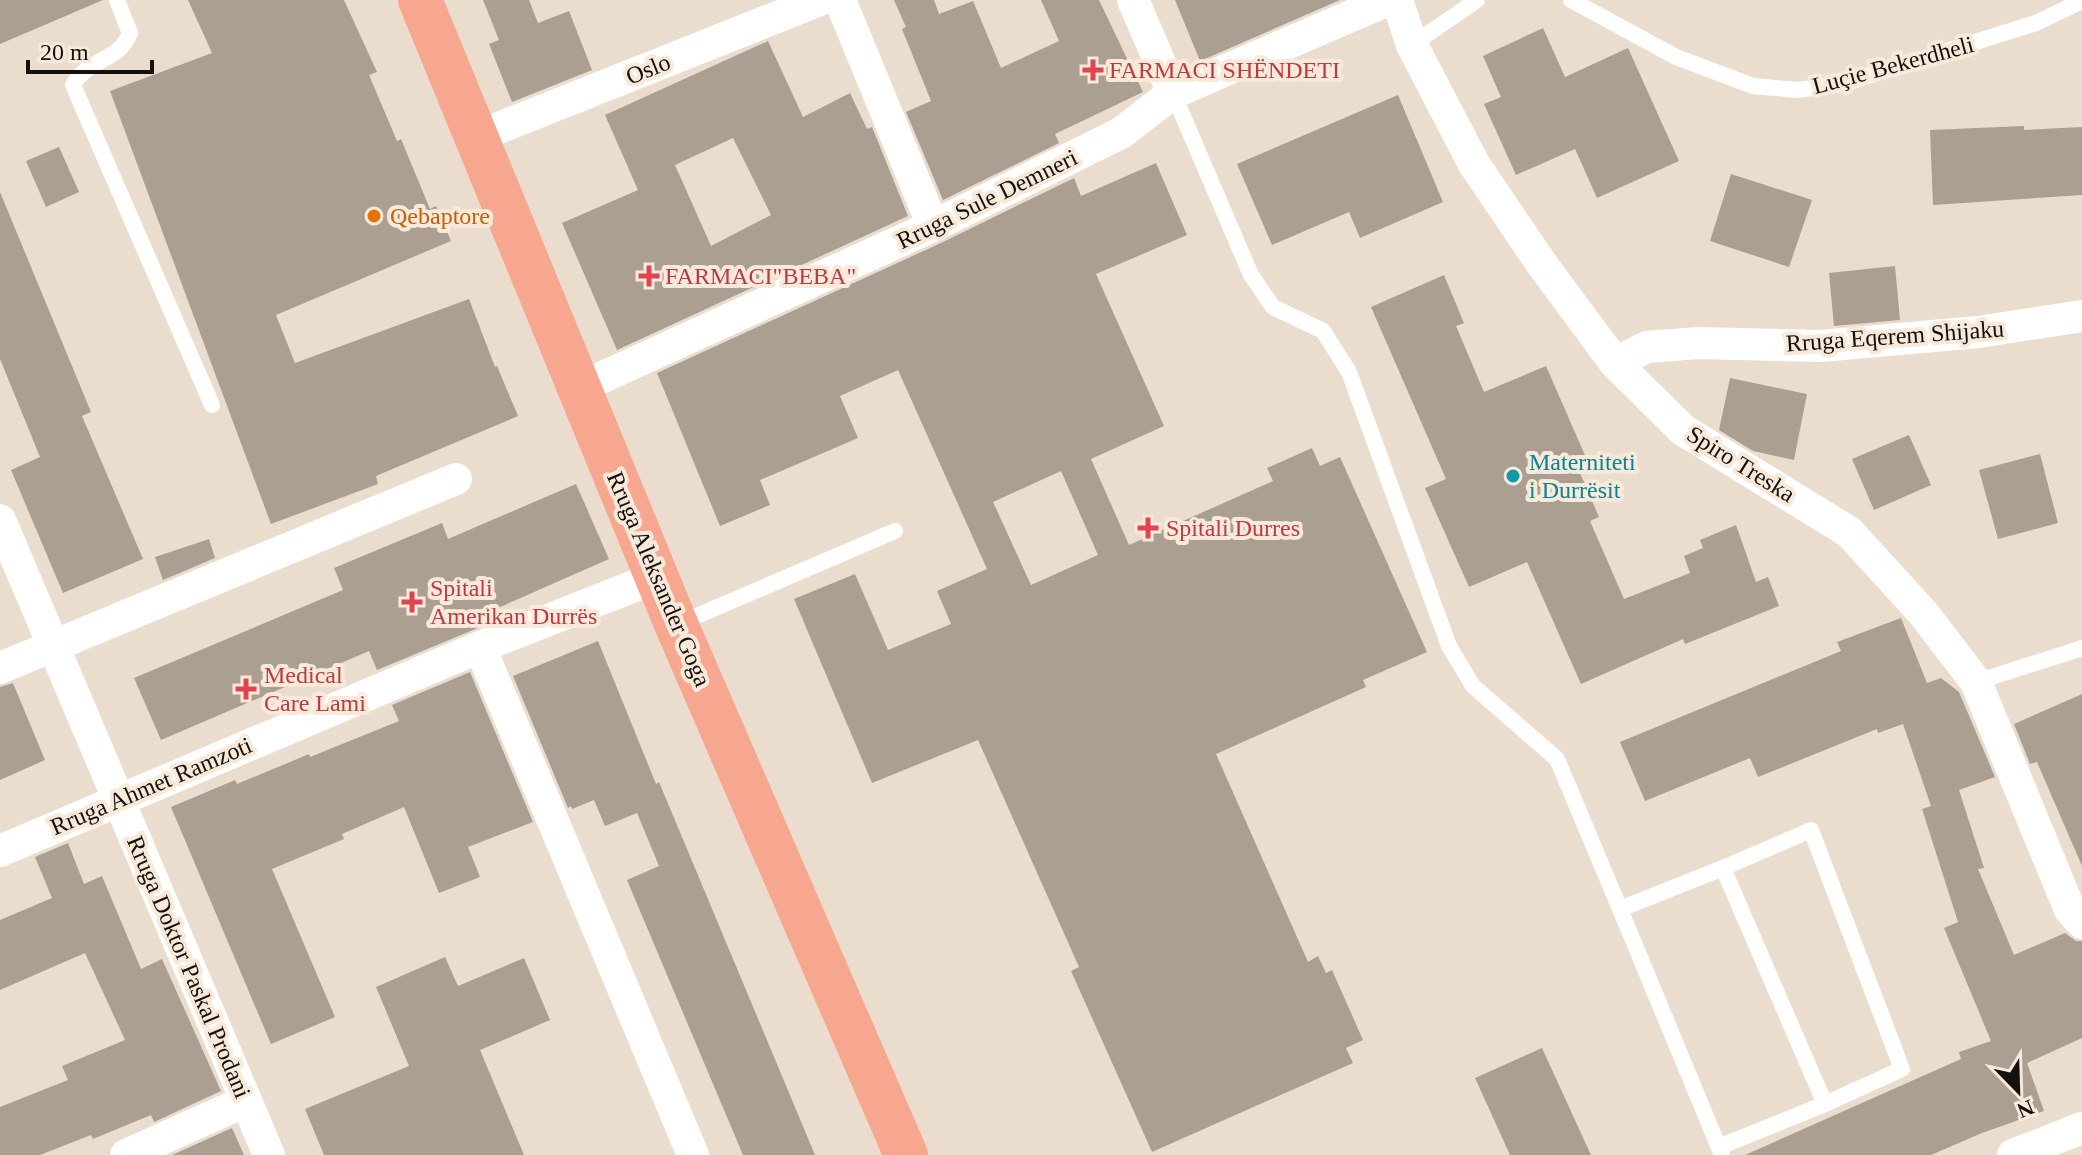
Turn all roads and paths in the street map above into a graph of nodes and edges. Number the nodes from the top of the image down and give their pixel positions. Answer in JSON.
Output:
{"nodes":[{"id":1,"x":117,"y":0,"type":"edge"},
{"id":2,"x":420,"y":0,"type":"edge"},
{"id":3,"x":820,"y":0,"type":"edge"},
{"id":4,"x":840,"y":0,"type":"edge"},
{"id":5,"x":1133,"y":0,"type":"edge"},
{"id":6,"x":1388,"y":0,"type":"edge"},
{"id":7,"x":1397,"y":0,"type":"edge"},
{"id":8,"x":1477,"y":0,"type":"edge"},
{"id":9,"x":1571,"y":0,"type":"edge"},
{"id":10,"x":2082,"y":1,"type":"edge"},
{"id":11,"x":1412,"y":45,"type":"junction"},
{"id":12,"x":1173,"y":93,"type":"junction"},
{"id":13,"x":476,"y":137,"type":"junction"},
{"id":14,"x":933,"y":226,"type":"junction"},
{"id":15,"x":2082,"y":316,"type":"edge"},
{"id":16,"x":1615,"y":363,"type":"junction"},
{"id":17,"x":579,"y":388,"type":"junction"},
{"id":18,"x":212,"y":405,"type":"dead end"},
{"id":19,"x":456,"y":479,"type":"dead end"},
{"id":20,"x":0,"y":520,"type":"edge"},
{"id":21,"x":895,"y":531,"type":"dead end"},
{"id":22,"x":657,"y":577,"type":"junction"},
{"id":23,"x":676,"y":624,"type":"junction"},
{"id":24,"x":53,"y":646,"type":"junction"},
{"id":25,"x":480,"y":647,"type":"junction"},
{"id":26,"x":2082,"y":648,"type":"edge"},
{"id":27,"x":0,"y":668,"type":"edge"},
{"id":28,"x":1976,"y":682,"type":"junction"},
{"id":29,"x":118,"y":800,"type":"junction"},
{"id":30,"x":0,"y":851,"type":"edge"},
{"id":31,"x":1723,"y":868,"type":"junction"},
{"id":32,"x":1620,"y":909,"type":"junction"},
{"id":33,"x":2082,"y":923,"type":"edge"},
{"id":34,"x":246,"y":1101,"type":"junction"},
{"id":35,"x":1825,"y":1104,"type":"junction"},
{"id":36,"x":2082,"y":1128,"type":"edge"},
{"id":37,"x":1721,"y":1151,"type":"edge"},
{"id":38,"x":126,"y":1155,"type":"edge"},
{"id":39,"x":269,"y":1155,"type":"edge"},
{"id":40,"x":693,"y":1155,"type":"edge"},
{"id":41,"x":906,"y":1155,"type":"edge"},
{"id":42,"x":2013,"y":1155,"type":"edge"}],
"edges":[{"from":1,"to":18,"type":"lane"},
{"from":2,"to":13,"type":"main road","name":"Rruga Aleksander Goga"},
{"from":3,"to":13,"type":"street","name":"Oslo"},
{"from":4,"to":14,"type":"street"},
{"from":5,"to":12,"type":"street"},
{"from":6,"to":12,"type":"street","name":"Rruga Sule Demneri"},
{"from":7,"to":11,"type":"street","name":"Spiro Treska"},
{"from":8,"to":11,"type":"lane"},
{"from":9,"to":10,"type":"lane","name":"Luçie Bekerdheli"},
{"from":11,"to":16,"type":"street","name":"Spiro Treska"},
{"from":12,"to":14,"type":"street","name":"Rruga Sule Demneri"},
{"from":12,"to":32,"type":"lane"},
{"from":13,"to":17,"type":"main road","name":"Rruga Aleksander Goga"},
{"from":14,"to":17,"type":"street","name":"Rruga Sule Demneri"},
{"from":15,"to":16,"type":"street","name":"Rruga Eqerem Shijaku"},
{"from":16,"to":28,"type":"street","name":"Spiro Treska"},
{"from":17,"to":22,"type":"main road","name":"Rruga Aleksander Goga"},
{"from":19,"to":24,"type":"street"},
{"from":20,"to":24,"type":"street","name":"Rruga Doktor Paskal Prodani"},
{"from":21,"to":23,"type":"lane"},
{"from":22,"to":23,"type":"main road","name":"Rruga Aleksander Goga"},
{"from":22,"to":25,"type":"street","name":"Rruga Ahmet Ramzoti"},
{"from":23,"to":41,"type":"main road","name":"Rruga Aleksander Goga"},
{"from":24,"to":27,"type":"street"},
{"from":24,"to":29,"type":"street","name":"Rruga Doktor Paskal Prodani"},
{"from":25,"to":29,"type":"street","name":"Rruga Ahmet Ramzoti"},
{"from":25,"to":40,"type":"street"},
{"from":26,"to":28,"type":"lane"},
{"from":28,"to":33,"type":"street","name":"Spiro Treska"},
{"from":29,"to":30,"type":"street","name":"Rruga Ahmet Ramzoti"},
{"from":29,"to":34,"type":"street","name":"Rruga Doktor Paskal Prodani"},
{"from":31,"to":32,"type":"lane"},
{"from":31,"to":35,"type":"lane"},
{"from":31,"to":35,"type":"lane"},
{"from":32,"to":37,"type":"lane"},
{"from":34,"to":38,"type":"street"},
{"from":34,"to":39,"type":"street","name":"Rruga Doktor Paskal Prodani"},
{"from":35,"to":37,"type":"lane"},
{"from":36,"to":42,"type":"street"}]}
